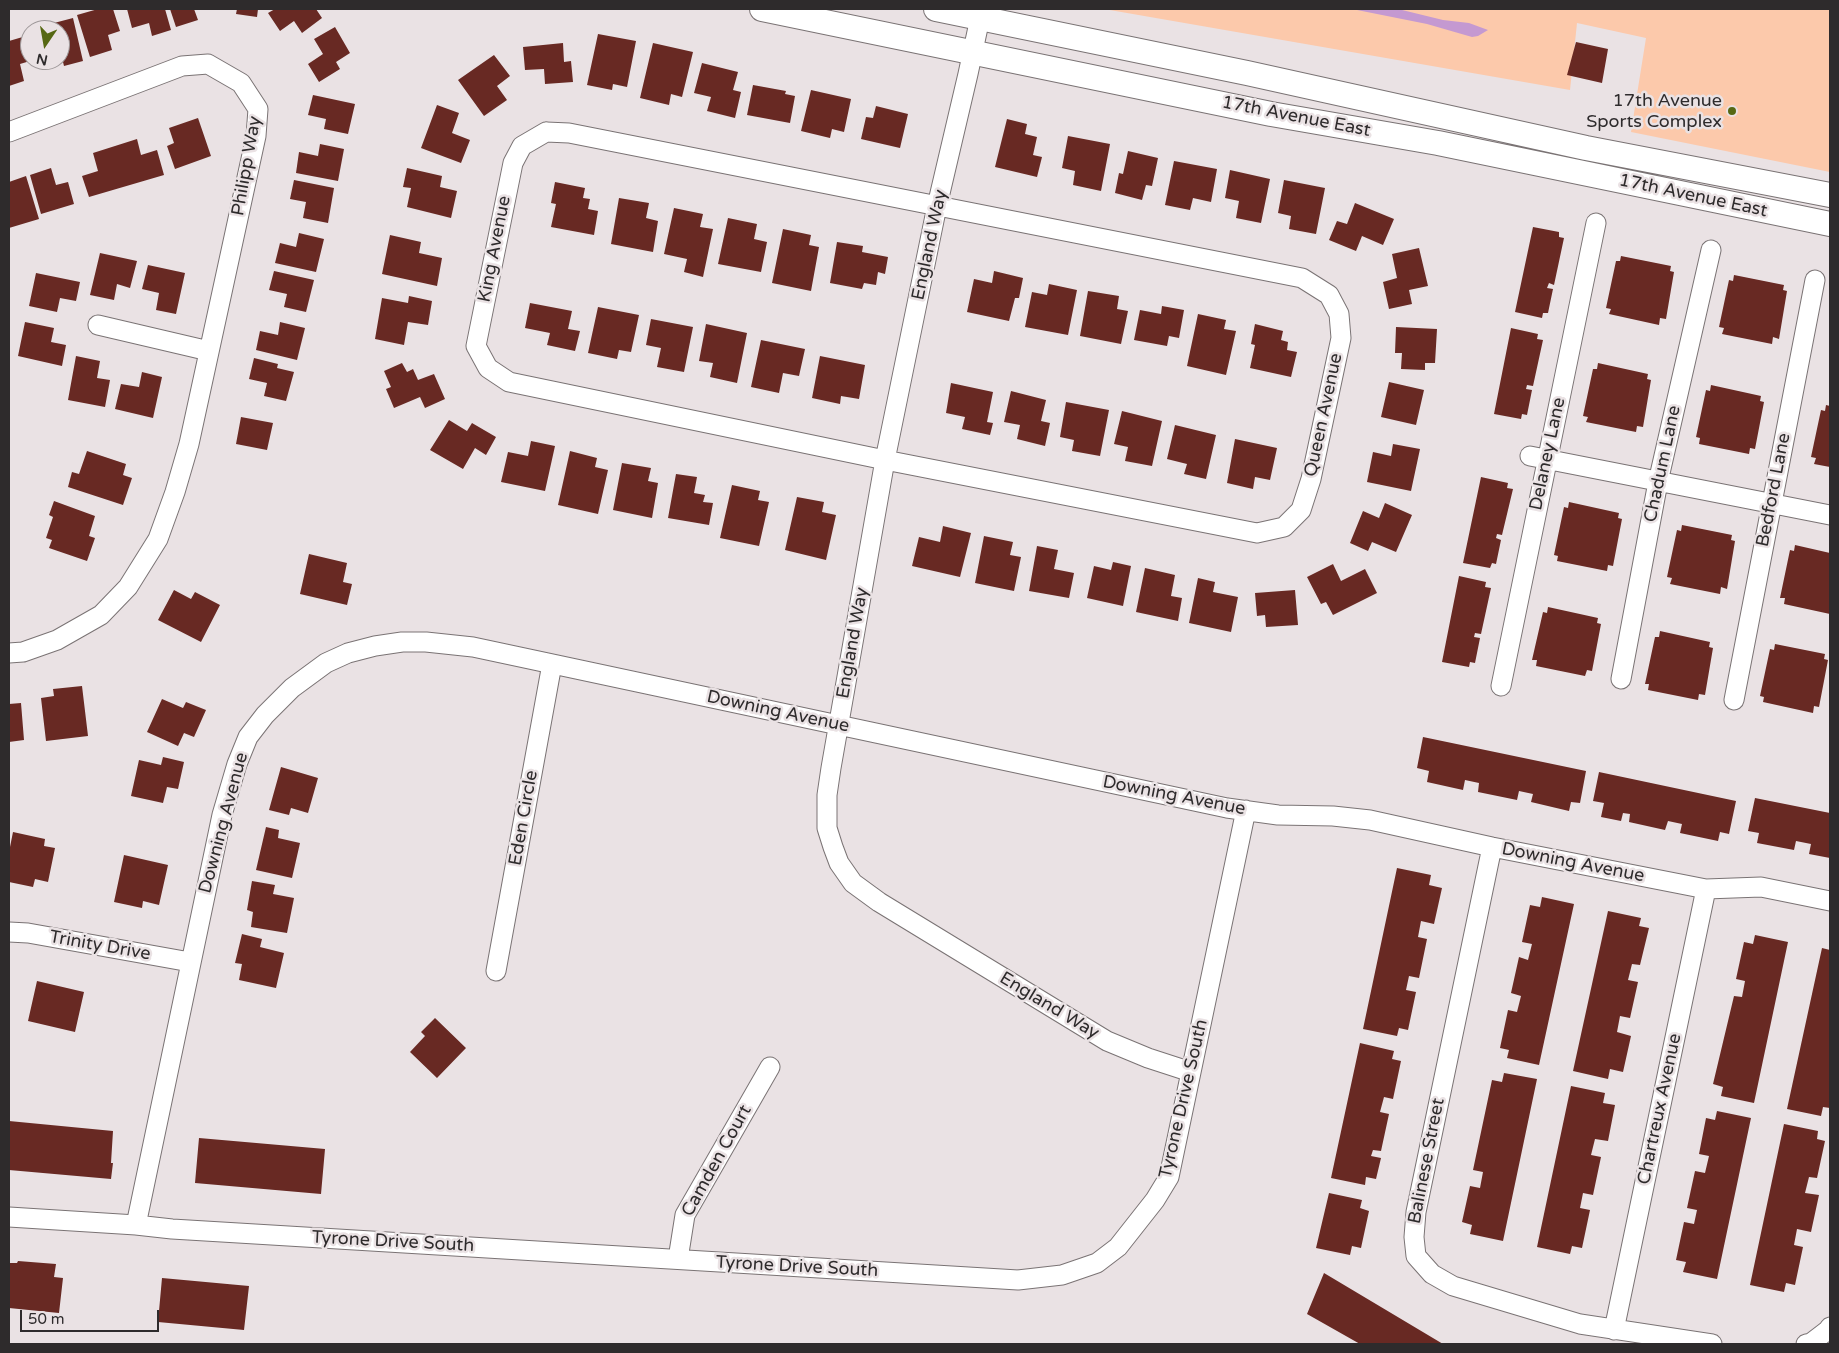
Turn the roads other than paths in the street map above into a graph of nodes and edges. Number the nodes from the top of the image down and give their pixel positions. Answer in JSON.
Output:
{"nodes":[{"id":1,"x":762,"y":9,"type":"edge"},
{"id":2,"x":936,"y":9,"type":"edge"},
{"id":3,"x":980,"y":18,"type":"junction"},
{"id":4,"x":973,"y":52,"type":"junction"},
{"id":5,"x":9,"y":132,"type":"edge"},
{"id":6,"x":1830,"y":195,"type":"edge"},
{"id":7,"x":937,"y":206,"type":"junction"},
{"id":8,"x":1596,"y":223,"type":"dead end"},
{"id":9,"x":1830,"y":224,"type":"edge"},
{"id":10,"x":1710,"y":250,"type":"dead end"},
{"id":11,"x":1815,"y":280,"type":"dead end"},
{"id":12,"x":98,"y":325,"type":"dead end"},
{"id":13,"x":209,"y":351,"type":"junction"},
{"id":14,"x":1539,"y":458,"type":"junction"},
{"id":15,"x":885,"y":460,"type":"junction"},
{"id":16,"x":1658,"y":482,"type":"junction"},
{"id":17,"x":1771,"y":504,"type":"junction"},
{"id":18,"x":1830,"y":515,"type":"edge"},
{"id":19,"x":9,"y":653,"type":"edge"},
{"id":20,"x":552,"y":664,"type":"junction"},
{"id":21,"x":1622,"y":679,"type":"dead end"},
{"id":22,"x":1501,"y":686,"type":"dead end"},
{"id":23,"x":1734,"y":700,"type":"dead end"},
{"id":24,"x":838,"y":725,"type":"junction"},
{"id":25,"x":1246,"y":810,"type":"junction"},
{"id":26,"x":1492,"y":847,"type":"junction"},
{"id":27,"x":1706,"y":889,"type":"junction"},
{"id":28,"x":1830,"y":901,"type":"edge"},
{"id":29,"x":9,"y":932,"type":"edge"},
{"id":30,"x":190,"y":962,"type":"junction"},
{"id":31,"x":496,"y":971,"type":"dead end"},
{"id":32,"x":770,"y":1068,"type":"dead end"},
{"id":33,"x":1191,"y":1072,"type":"junction"},
{"id":34,"x":9,"y":1217,"type":"edge"},
{"id":35,"x":136,"y":1225,"type":"junction"},
{"id":36,"x":678,"y":1260,"type":"junction"},
{"id":37,"x":1830,"y":1327,"type":"edge"},
{"id":38,"x":1614,"y":1330,"type":"junction"},
{"id":39,"x":1712,"y":1344,"type":"edge"},
{"id":40,"x":1806,"y":1344,"type":"edge"}],
"edges":[{"from":1,"to":4,"type":"street","name":"17th Avenue East"},
{"from":2,"to":3,"type":"street","name":"17th Avenue East"},
{"from":3,"to":4,"type":"street","name":"England Way"},
{"from":3,"to":6,"type":"street","name":"17th Avenue East"},
{"from":4,"to":7,"type":"street","name":"England Way"},
{"from":4,"to":9,"type":"street","name":"17th Avenue East"},
{"from":5,"to":13,"type":"street","name":"Philipp Way"},
{"from":7,"to":15,"type":"street","name":"England Way"},
{"from":7,"to":15,"type":"street","name":"Queen Avenue"},
{"from":7,"to":15,"type":"street","name":"King Avenue"},
{"from":8,"to":14,"type":"street","name":"Delaney Lane"},
{"from":10,"to":16,"type":"street","name":"Chadum Lane"},
{"from":11,"to":17,"type":"street","name":"Bedford Lane"},
{"from":12,"to":13,"type":"street"},
{"from":13,"to":19,"type":"street","name":"Philipp Way"},
{"from":14,"to":16,"type":"street"},
{"from":14,"to":22,"type":"street","name":"Delaney Lane"},
{"from":15,"to":24,"type":"street","name":"England Way"},
{"from":16,"to":17,"type":"street"},
{"from":16,"to":21,"type":"street","name":"Chadum Lane"},
{"from":17,"to":18,"type":"street"},
{"from":17,"to":23,"type":"street","name":"Bedford Lane"},
{"from":20,"to":24,"type":"street","name":"Downing Avenue"},
{"from":20,"to":30,"type":"street","name":"Downing Avenue"},
{"from":20,"to":31,"type":"street","name":"Eden Circle"},
{"from":24,"to":25,"type":"street","name":"Downing Avenue"},
{"from":24,"to":33,"type":"street","name":"England Way"},
{"from":25,"to":26,"type":"street","name":"Downing Avenue"},
{"from":25,"to":33,"type":"street","name":"Tyrone Drive South"},
{"from":26,"to":27,"type":"street","name":"Downing Avenue"},
{"from":26,"to":38,"type":"street","name":"Balinese Street"},
{"from":27,"to":28,"type":"street","name":"Downing Avenue"},
{"from":27,"to":38,"type":"street","name":"Chartreux Avenue"},
{"from":29,"to":30,"type":"street","name":"Trinity Drive"},
{"from":30,"to":35,"type":"street","name":"Downing Avenue"},
{"from":32,"to":36,"type":"street","name":"Camden Court"},
{"from":33,"to":36,"type":"street","name":"Tyrone Drive South"},
{"from":34,"to":35,"type":"street","name":"Tyrone Drive South"},
{"from":35,"to":36,"type":"street","name":"Tyrone Drive South"},
{"from":37,"to":40,"type":"street"},
{"from":38,"to":39,"type":"street","name":"Balinese Street"}]}
